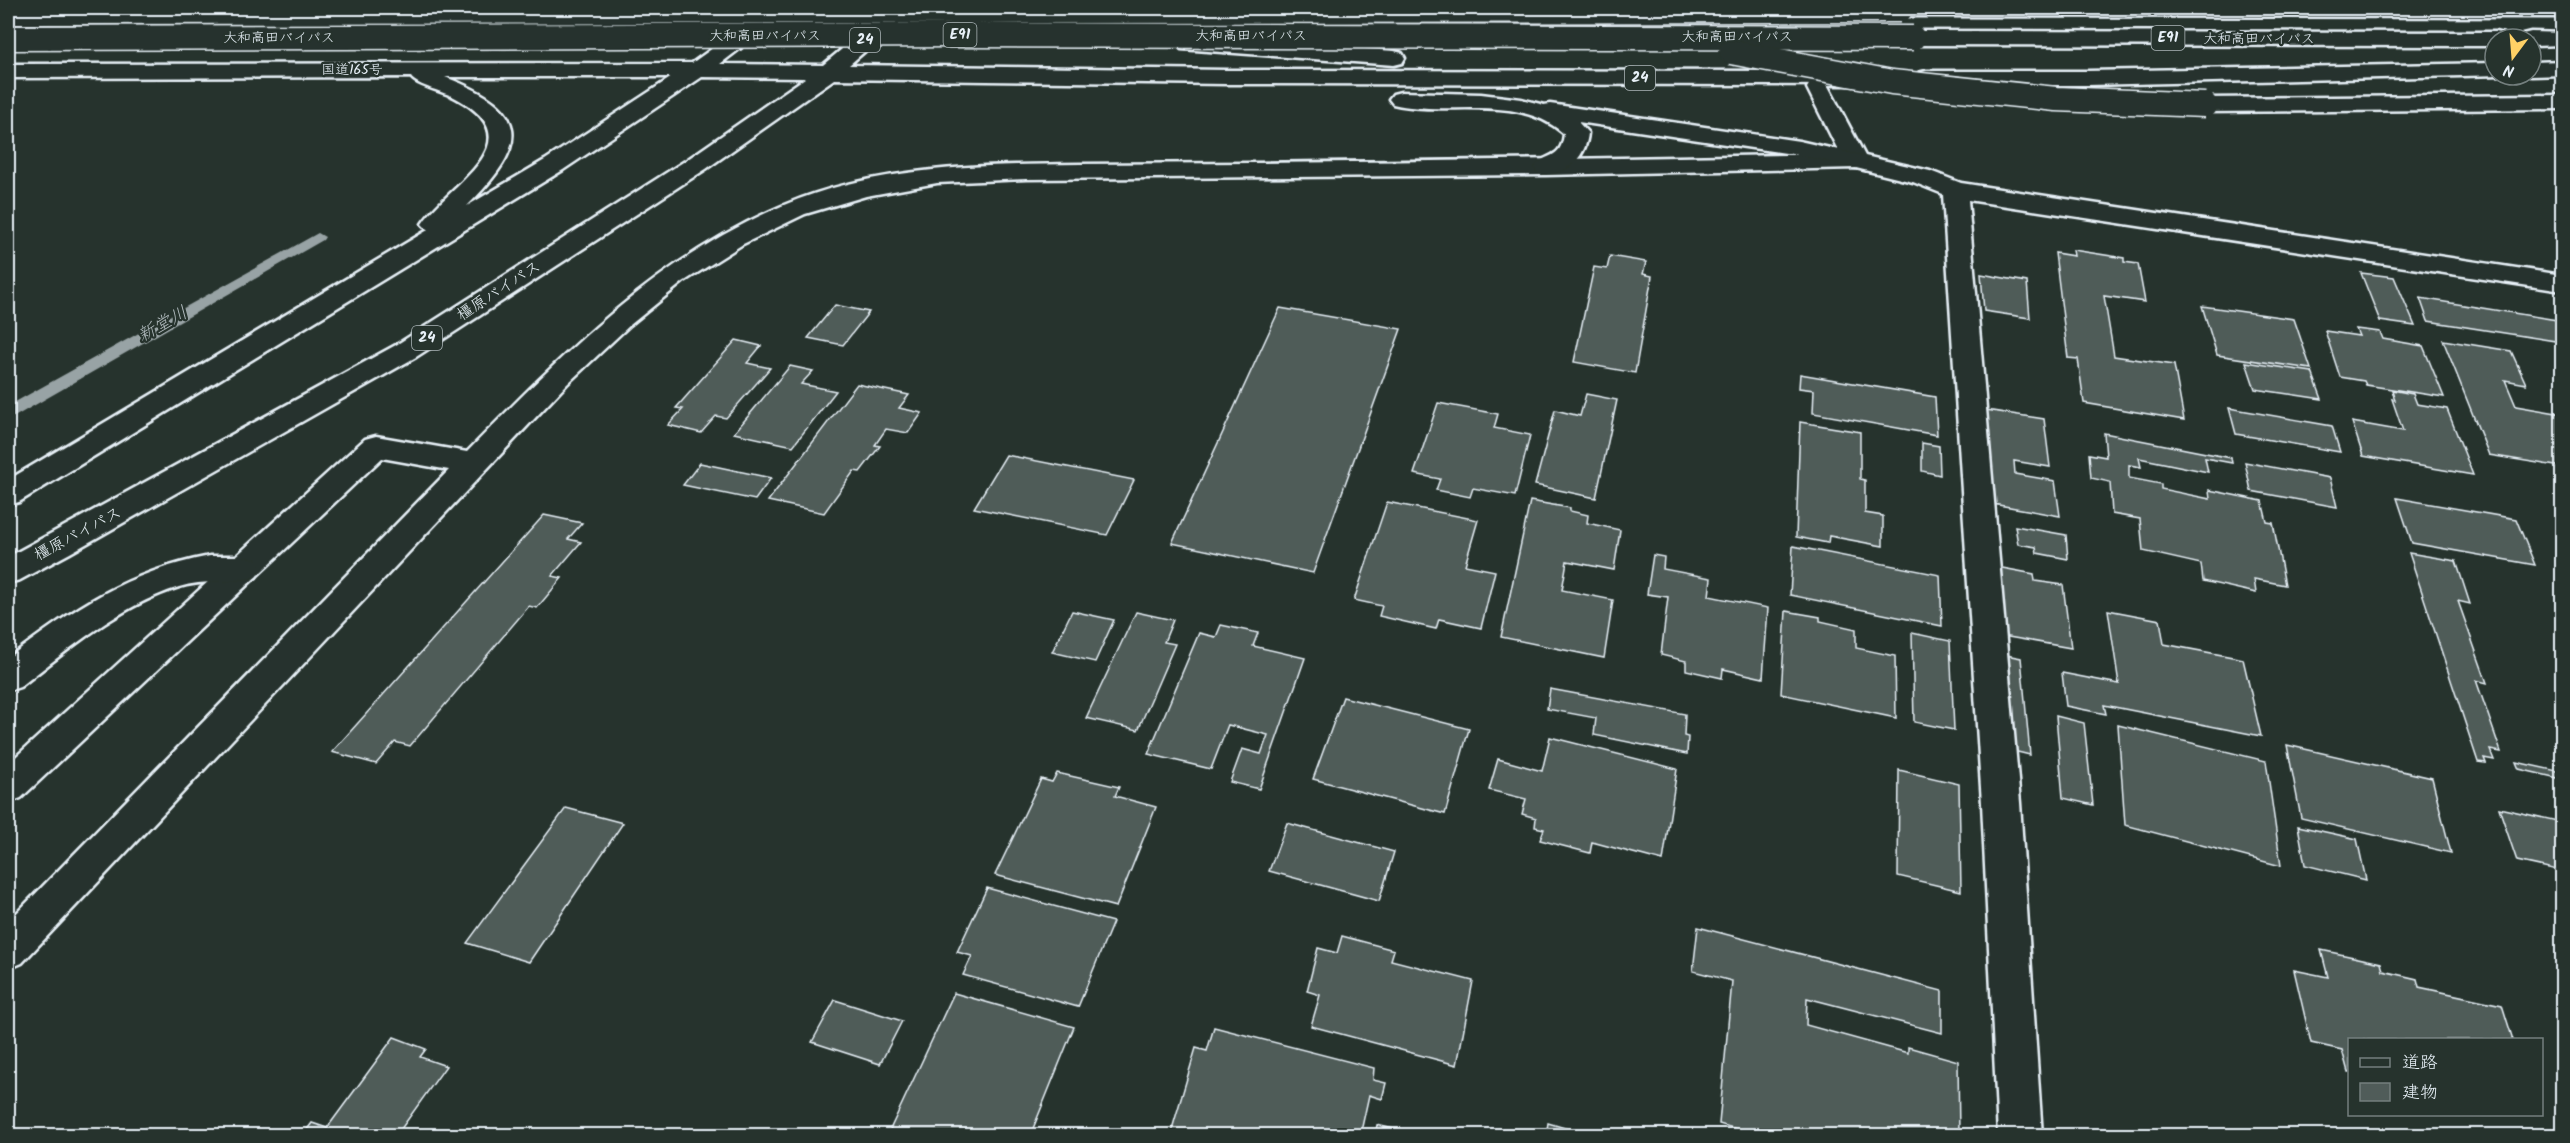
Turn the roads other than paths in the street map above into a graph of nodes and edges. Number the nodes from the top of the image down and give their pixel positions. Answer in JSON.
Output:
{"nodes":[{"id":1,"x":782,"y":8,"type":"edge"},
{"id":2,"x":903,"y":8,"type":"edge"},
{"id":3,"x":1556,"y":8,"type":"edge"},
{"id":4,"x":2562,"y":11,"type":"edge"},
{"id":5,"x":8,"y":12,"type":"edge"},
{"id":6,"x":8,"y":38,"type":"edge"},
{"id":7,"x":2483,"y":39,"type":"edge"},
{"id":8,"x":2543,"y":39,"type":"edge"},
{"id":9,"x":2562,"y":39,"type":"edge"},
{"id":10,"x":2562,"y":68,"type":"edge"},
{"id":11,"x":2543,"y":69,"type":"edge"},
{"id":12,"x":392,"y":70,"type":"junction"},
{"id":13,"x":697,"y":70,"type":"junction"},
{"id":14,"x":2483,"y":70,"type":"edge"},
{"id":15,"x":8,"y":71,"type":"edge"},
{"id":16,"x":827,"y":72,"type":"junction"},
{"id":17,"x":1548,"y":78,"type":"junction"},
{"id":18,"x":1818,"y":88,"type":"dead end"},
{"id":19,"x":2562,"y":102,"type":"edge"},
{"id":20,"x":1530,"y":108,"type":"junction"},
{"id":21,"x":1856,"y":161,"type":"junction"},
{"id":22,"x":1546,"y":168,"type":"junction"},
{"id":23,"x":1955,"y":190,"type":"junction"},
{"id":24,"x":407,"y":254,"type":"junction"},
{"id":25,"x":2562,"y":284,"type":"edge"},
{"id":26,"x":473,"y":464,"type":"junction"},
{"id":27,"x":8,"y":494,"type":"edge"},
{"id":28,"x":59,"y":545,"type":"junction"},
{"id":29,"x":244,"y":568,"type":"junction"},
{"id":30,"x":8,"y":571,"type":"edge"},
{"id":31,"x":8,"y":582,"type":"edge"},
{"id":32,"x":8,"y":677,"type":"edge"},
{"id":33,"x":8,"y":787,"type":"edge"},
{"id":34,"x":8,"y":950,"type":"edge"},
{"id":35,"x":2020,"y":1136,"type":"edge"}],
"edges":[{"from":1,"to":13,"type":"main road"},
{"from":2,"to":16,"type":"main road","name":"橿原バイパス","number":"24"},
{"from":2,"to":17,"type":"main road"},
{"from":3,"to":19,"type":"main road","bridge":true},
{"from":4,"to":5,"type":"main road","name":"大和高田バイパス","number":"E91","bridge":true},
{"from":6,"to":7,"type":"main road","name":"大和高田バイパス","number":"E91","bridge":true},
{"from":8,"to":9,"type":"main road"},
{"from":10,"to":11,"type":"main road"},
{"from":12,"to":13,"type":"main road","name":"国道165号"},
{"from":12,"to":15,"type":"main road","name":"国道165号"},
{"from":12,"to":24,"type":"main road"},
{"from":13,"to":16,"type":"main road","name":"国道165号"},
{"from":13,"to":24,"type":"main road"},
{"from":14,"to":17,"type":"main road","number":"24"},
{"from":16,"to":17,"type":"main road","number":"24"},
{"from":16,"to":20,"type":"main road"},
{"from":16,"to":28,"type":"main road","name":"橿原バイパス","number":"24"},
{"from":18,"to":21,"type":"main road"},
{"from":20,"to":21,"type":"main road"},
{"from":20,"to":22,"type":"main road"},
{"from":21,"to":22,"type":"main road"},
{"from":21,"to":23,"type":"main road"},
{"from":22,"to":26,"type":"main road"},
{"from":23,"to":25,"type":"main road"},
{"from":23,"to":35,"type":"main road"},
{"from":24,"to":27,"type":"main road"},
{"from":26,"to":29,"type":"main road"},
{"from":26,"to":34,"type":"main road"},
{"from":28,"to":30,"type":"main road","name":"橿原バイパス","number":"24"},
{"from":28,"to":31,"type":"main road"},
{"from":29,"to":32,"type":"main road"},
{"from":29,"to":33,"type":"main road"}]}
